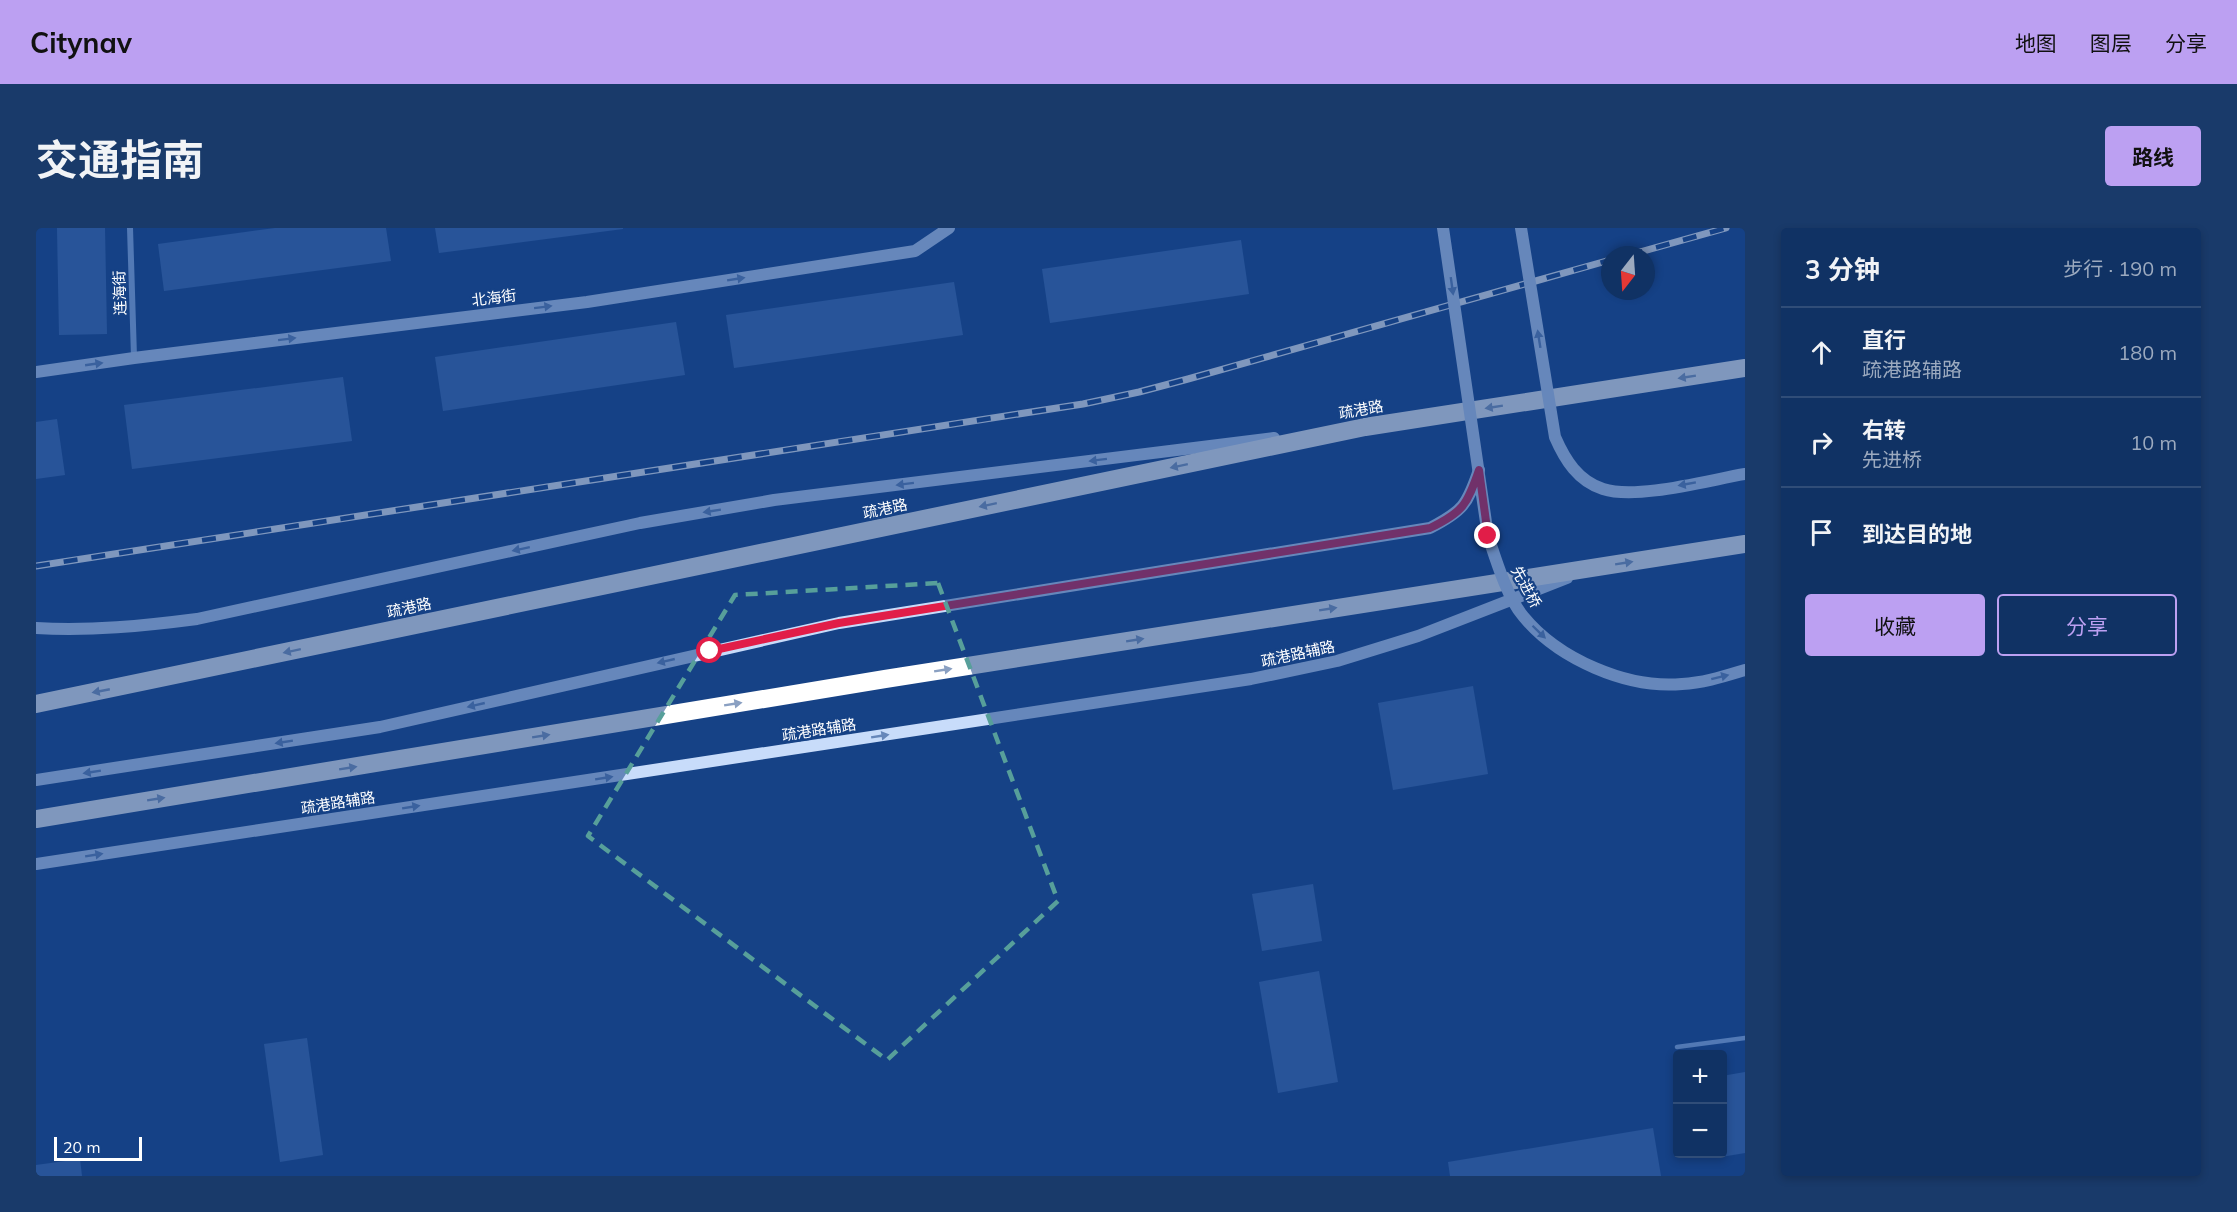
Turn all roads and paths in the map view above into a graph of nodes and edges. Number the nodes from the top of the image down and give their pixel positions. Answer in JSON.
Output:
{"nodes":[{"id":1,"x":130,"y":228,"type":"edge"},
{"id":2,"x":949,"y":228,"type":"edge"},
{"id":3,"x":1443,"y":228,"type":"edge"},
{"id":4,"x":1521,"y":228,"type":"edge"},
{"id":5,"x":134,"y":358,"type":"junction"},
{"id":6,"x":1745,"y":368,"type":"edge"},
{"id":7,"x":36,"y":372,"type":"edge"},
{"id":8,"x":1365,"y":427,"type":"junction"},
{"id":9,"x":1479,"y":470,"type":"junction"},
{"id":10,"x":1745,"y":474,"type":"edge"},
{"id":11,"x":1745,"y":544,"type":"edge"},
{"id":12,"x":1592,"y":568,"type":"junction"},
{"id":13,"x":36,"y":628,"type":"edge"},
{"id":14,"x":1745,"y":670,"type":"edge"},
{"id":15,"x":36,"y":704,"type":"edge"},
{"id":16,"x":36,"y":780,"type":"edge"},
{"id":17,"x":36,"y":819,"type":"edge"},
{"id":18,"x":36,"y":864,"type":"edge"},
{"id":19,"x":1745,"y":1038,"type":"edge"},
{"id":20,"x":1677,"y":1047,"type":"dead end"}],
"edges":[{"from":1,"to":5,"type":"street","name":"连海街"},
{"from":5,"to":2,"type":"street","name":"北海街","one_way":true},
{"from":3,"to":9,"type":"street","name":"先进桥","one_way":true,"bridge":true},
{"from":10,"to":4,"type":"street","one_way":true,"bridge":true},
{"from":7,"to":5,"type":"street","name":"北海街","one_way":true},
{"from":6,"to":8,"type":"highway","name":"疏港路","one_way":true},
{"from":8,"to":13,"type":"street","one_way":true},
{"from":8,"to":15,"type":"highway","name":"疏港路","one_way":true},
{"from":9,"to":14,"type":"street","name":"先进桥","one_way":true,"bridge":true},
{"from":9,"to":16,"type":"street","one_way":true},
{"from":12,"to":11,"type":"highway","one_way":true},
{"from":17,"to":12,"type":"highway","one_way":true},
{"from":18,"to":12,"type":"street","name":"疏港路辅路","one_way":true},
{"from":19,"to":20,"type":"lane"}]}
